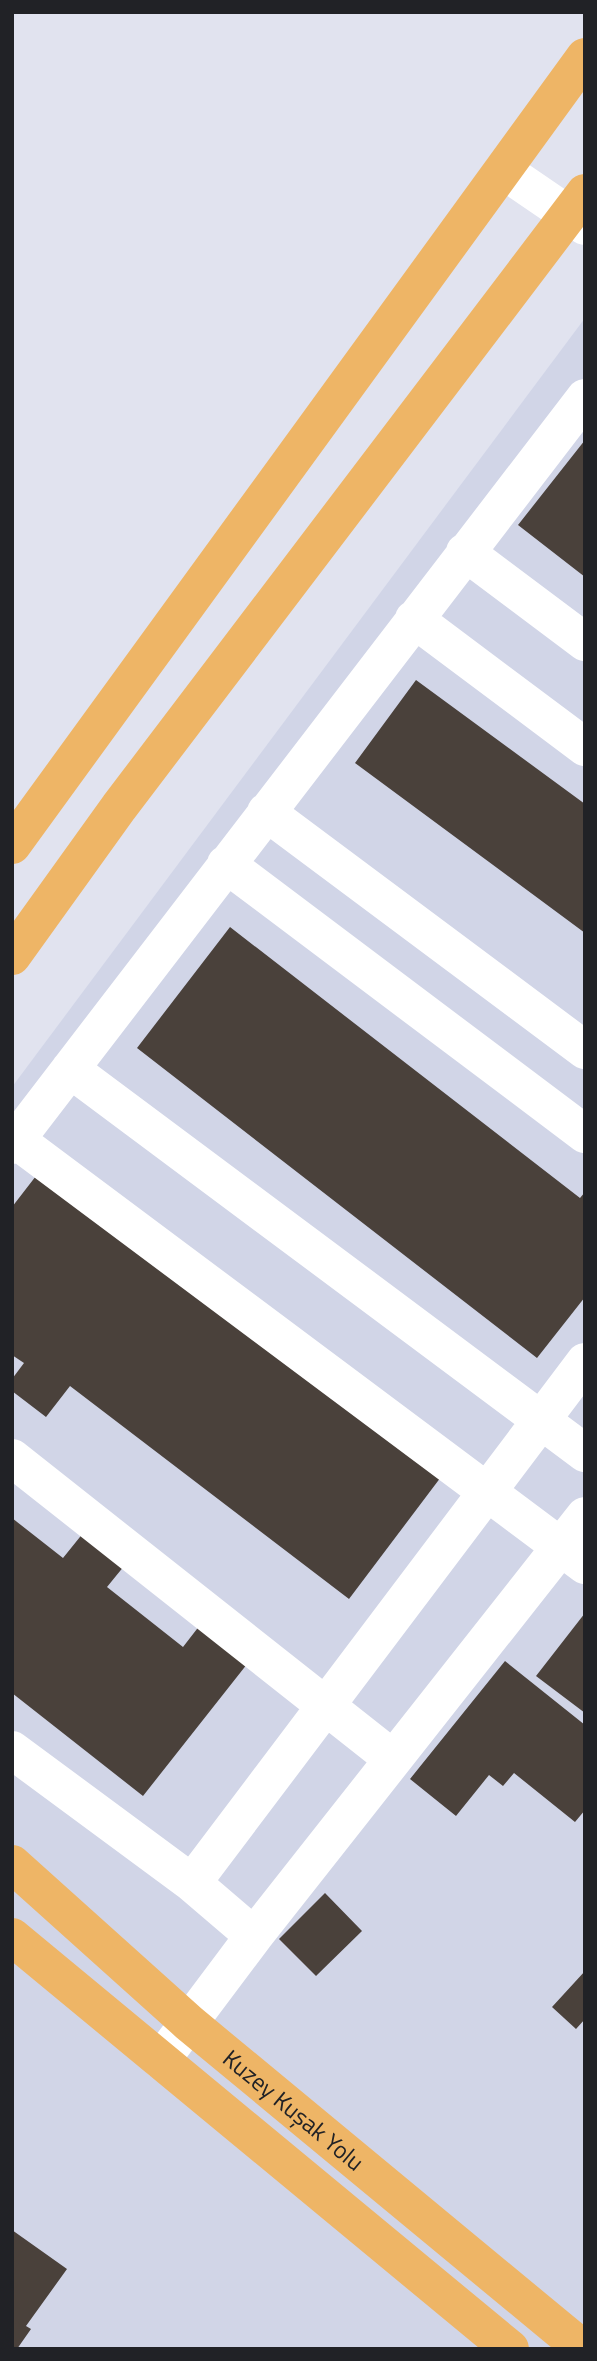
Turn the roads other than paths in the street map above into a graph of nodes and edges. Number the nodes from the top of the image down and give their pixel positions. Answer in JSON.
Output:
{"nodes":[{"id":1,"x":585,"y":57,"type":"edge"},
{"id":2,"x":503,"y":170,"type":"junction"},
{"id":3,"x":579,"y":211,"type":"edge"},
{"id":4,"x":585,"y":398,"type":"edge"},
{"id":5,"x":465,"y":552,"type":"junction"},
{"id":6,"x":414,"y":619,"type":"junction"},
{"id":7,"x":585,"y":642,"type":"edge"},
{"id":8,"x":585,"y":747,"type":"edge"},
{"id":9,"x":266,"y":812,"type":"junction"},
{"id":10,"x":12,"y":845,"type":"edge"},
{"id":11,"x":226,"y":864,"type":"junction"},
{"id":12,"x":12,"y":956,"type":"edge"},
{"id":13,"x":585,"y":1050,"type":"edge"},
{"id":14,"x":70,"y":1069,"type":"junction"},
{"id":15,"x":585,"y":1134,"type":"edge"},
{"id":16,"x":14,"y":1142,"type":"edge"},
{"id":17,"x":585,"y":1362,"type":"edge"},
{"id":18,"x":541,"y":1420,"type":"junction"},
{"id":19,"x":585,"y":1453,"type":"edge"},
{"id":20,"x":12,"y":1458,"type":"edge"},
{"id":21,"x":487,"y":1492,"type":"junction"},
{"id":22,"x":585,"y":1516,"type":"edge"},
{"id":23,"x":573,"y":1556,"type":"edge"},
{"id":24,"x":326,"y":1705,"type":"junction"},
{"id":25,"x":12,"y":1750,"type":"edge"},
{"id":26,"x":393,"y":1759,"type":"junction"},
{"id":27,"x":12,"y":1864,"type":"edge"},
{"id":28,"x":192,"y":1883,"type":"junction"},
{"id":29,"x":254,"y":1936,"type":"junction"},
{"id":30,"x":12,"y":1937,"type":"edge"},
{"id":31,"x":189,"y":2023,"type":"junction"},
{"id":32,"x":161,"y":2060,"type":"junction"},
{"id":33,"x":510,"y":2349,"type":"edge"},
{"id":34,"x":583,"y":2349,"type":"edge"}],
"edges":[{"from":1,"to":2,"type":"main road"},
{"from":2,"to":3,"type":"street"},
{"from":2,"to":10,"type":"main road"},
{"from":3,"to":12,"type":"main road"},
{"from":4,"to":5,"type":"street"},
{"from":5,"to":6,"type":"street"},
{"from":5,"to":7,"type":"street"},
{"from":6,"to":8,"type":"street"},
{"from":6,"to":9,"type":"street"},
{"from":9,"to":11,"type":"street"},
{"from":9,"to":13,"type":"street"},
{"from":11,"to":14,"type":"street"},
{"from":11,"to":15,"type":"street"},
{"from":14,"to":16,"type":"street"},
{"from":14,"to":18,"type":"street"},
{"from":16,"to":21,"type":"street"},
{"from":17,"to":18,"type":"street"},
{"from":18,"to":19,"type":"street"},
{"from":18,"to":21,"type":"street"},
{"from":20,"to":24,"type":"street"},
{"from":21,"to":23,"type":"street"},
{"from":21,"to":24,"type":"street"},
{"from":22,"to":23,"type":"street"},
{"from":23,"to":26,"type":"street"},
{"from":24,"to":26,"type":"street"},
{"from":24,"to":28,"type":"street"},
{"from":25,"to":28,"type":"street"},
{"from":26,"to":29,"type":"street"},
{"from":27,"to":31,"type":"main road","name":"Kuzey Kuşak Yolu"},
{"from":28,"to":29,"type":"street"},
{"from":29,"to":31,"type":"street"},
{"from":30,"to":32,"type":"main road","name":"Kuzey Kuşak Yolu"},
{"from":31,"to":32,"type":"street"},
{"from":31,"to":34,"type":"main road","name":"Kuzey Kuşak Yolu"},
{"from":32,"to":33,"type":"main road","name":"Kuzey Kuşak Yolu"}]}
